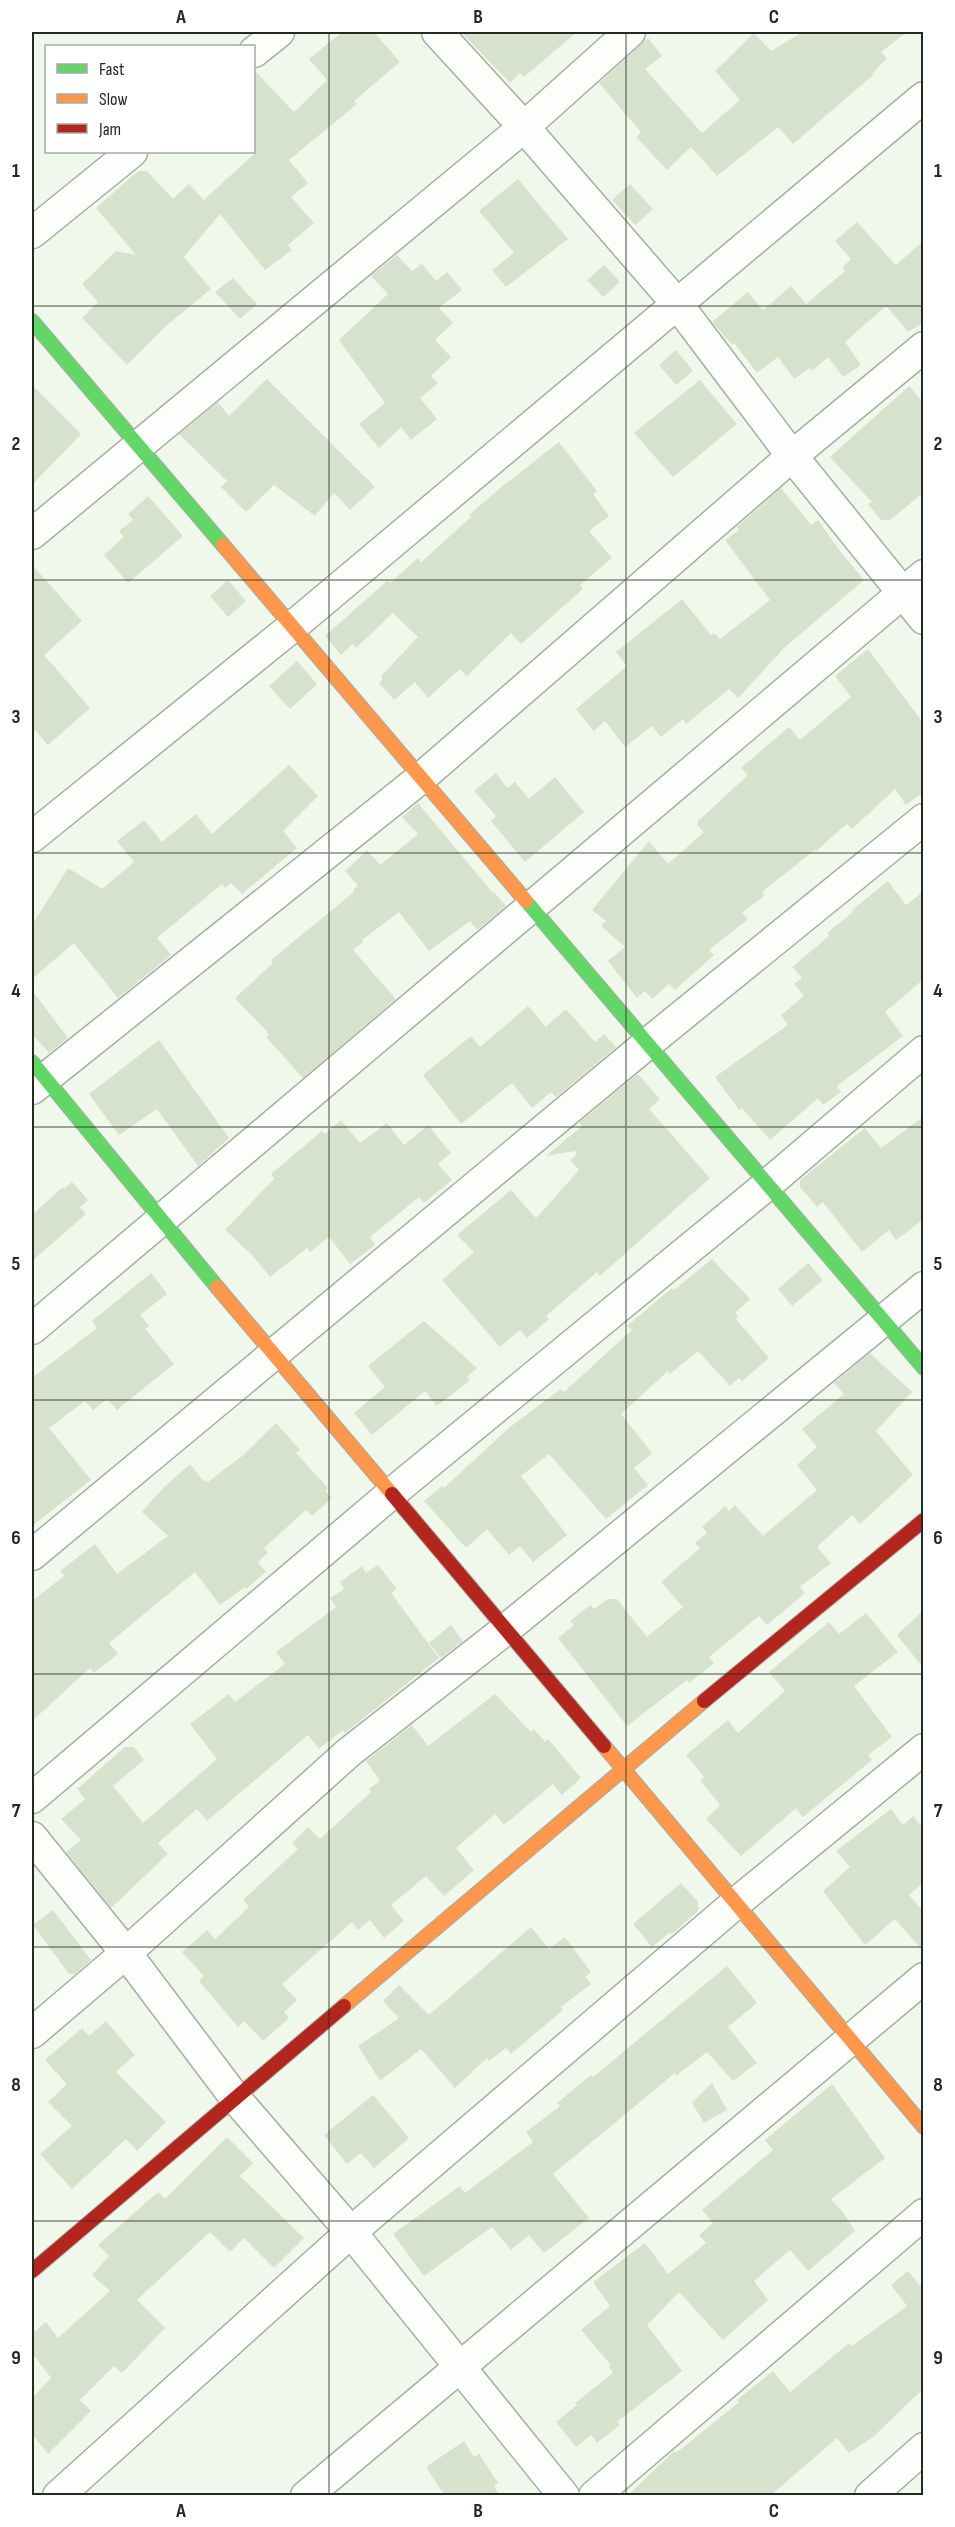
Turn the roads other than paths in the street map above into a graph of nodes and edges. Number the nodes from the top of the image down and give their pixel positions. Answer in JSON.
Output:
{"nodes":[{"id":1,"x":279,"y":32,"type":"edge"},
{"id":2,"x":437,"y":32,"type":"edge"},
{"id":3,"x":630,"y":32,"type":"edge"},
{"id":4,"x":255,"y":51,"type":"edge"},
{"id":5,"x":924,"y":97,"type":"edge"},
{"id":6,"x":524,"y":127,"type":"junction"},
{"id":7,"x":131,"y":153,"type":"edge"},
{"id":8,"x":32,"y":233,"type":"edge"},
{"id":9,"x":678,"y":306,"type":"junction"},
{"id":10,"x":32,"y":321,"type":"edge"},
{"id":11,"x":924,"y":346,"type":"edge"},
{"id":12,"x":137,"y":445,"type":"junction"},
{"id":13,"x":792,"y":456,"type":"junction"},
{"id":14,"x":32,"y":534,"type":"edge"},
{"id":15,"x":912,"y":584,"type":"edge"},
{"id":16,"x":924,"y":619,"type":"edge"},
{"id":17,"x":292,"y":627,"type":"junction"},
{"id":18,"x":421,"y":778,"type":"junction"},
{"id":19,"x":924,"y":819,"type":"edge"},
{"id":20,"x":32,"y":837,"type":"edge"},
{"id":21,"x":532,"y":908,"type":"junction"},
{"id":22,"x":647,"y":1044,"type":"junction"},
{"id":23,"x":924,"y":1051,"type":"edge"},
{"id":24,"x":36,"y":1076,"type":"edge"},
{"id":25,"x":767,"y":1185,"type":"junction"},
{"id":26,"x":160,"y":1219,"type":"junction"},
{"id":27,"x":924,"y":1287,"type":"edge"},
{"id":28,"x":883,"y":1321,"type":"junction"},
{"id":29,"x":32,"y":1329,"type":"edge"},
{"id":30,"x":276,"y":1354,"type":"junction"},
{"id":31,"x":924,"y":1368,"type":"edge"},
{"id":32,"x":392,"y":1493,"type":"junction"},
{"id":33,"x":924,"y":1520,"type":"edge"},
{"id":34,"x":32,"y":1555,"type":"edge"},
{"id":35,"x":505,"y":1630,"type":"junction"},
{"id":36,"x":924,"y":1749,"type":"edge"},
{"id":37,"x":622,"y":1768,"type":"junction"},
{"id":38,"x":32,"y":1798,"type":"edge"},
{"id":39,"x":32,"y":1837,"type":"edge"},
{"id":40,"x":736,"y":1903,"type":"junction"},
{"id":41,"x":126,"y":1953,"type":"junction"},
{"id":42,"x":924,"y":1978,"type":"edge"},
{"id":43,"x":32,"y":2033,"type":"edge"},
{"id":44,"x":850,"y":2040,"type":"junction"},
{"id":45,"x":236,"y":2099,"type":"junction"},
{"id":46,"x":924,"y":2127,"type":"edge"},
{"id":47,"x":924,"y":2214,"type":"edge"},
{"id":48,"x":351,"y":2232,"type":"junction"},
{"id":49,"x":32,"y":2271,"type":"edge"},
{"id":50,"x":459,"y":2368,"type":"junction"},
{"id":51,"x":924,"y":2448,"type":"edge"},
{"id":52,"x":58,"y":2496,"type":"edge"},
{"id":53,"x":306,"y":2496,"type":"edge"},
{"id":54,"x":564,"y":2496,"type":"edge"},
{"id":55,"x":594,"y":2496,"type":"edge"},
{"id":56,"x":870,"y":2496,"type":"edge"}],
"edges":[{"from":1,"to":4,"type":"street"},
{"from":2,"to":6,"type":"street"},
{"from":3,"to":6,"type":"street"},
{"from":5,"to":9,"type":"street"},
{"from":6,"to":9,"type":"street"},
{"from":6,"to":12,"type":"street"},
{"from":7,"to":8,"type":"street"},
{"from":9,"to":13,"type":"street"},
{"from":9,"to":17,"type":"street"},
{"from":10,"to":12,"type":"street"},
{"from":11,"to":13,"type":"street"},
{"from":12,"to":14,"type":"street"},
{"from":12,"to":17,"type":"street"},
{"from":13,"to":15,"type":"street"},
{"from":13,"to":18,"type":"street"},
{"from":15,"to":16,"type":"street"},
{"from":15,"to":21,"type":"street"},
{"from":17,"to":18,"type":"street"},
{"from":17,"to":20,"type":"street"},
{"from":18,"to":21,"type":"street"},
{"from":18,"to":24,"type":"street"},
{"from":19,"to":22,"type":"street"},
{"from":21,"to":22,"type":"street"},
{"from":21,"to":26,"type":"street"},
{"from":22,"to":25,"type":"street"},
{"from":22,"to":30,"type":"street"},
{"from":23,"to":25,"type":"street"},
{"from":24,"to":26,"type":"street"},
{"from":25,"to":28,"type":"street"},
{"from":25,"to":32,"type":"street"},
{"from":26,"to":29,"type":"street"},
{"from":26,"to":30,"type":"street"},
{"from":27,"to":28,"type":"street"},
{"from":28,"to":31,"type":"street"},
{"from":28,"to":35,"type":"street"},
{"from":30,"to":32,"type":"street"},
{"from":30,"to":34,"type":"street"},
{"from":32,"to":35,"type":"street"},
{"from":32,"to":38,"type":"street"},
{"from":33,"to":37,"type":"street"},
{"from":35,"to":37,"type":"street"},
{"from":35,"to":41,"type":"street"},
{"from":36,"to":40,"type":"street"},
{"from":37,"to":40,"type":"street"},
{"from":37,"to":45,"type":"street"},
{"from":39,"to":41,"type":"street"},
{"from":40,"to":44,"type":"street"},
{"from":40,"to":48,"type":"street"},
{"from":41,"to":43,"type":"street"},
{"from":41,"to":45,"type":"street"},
{"from":42,"to":44,"type":"street"},
{"from":44,"to":46,"type":"street"},
{"from":44,"to":50,"type":"street"},
{"from":45,"to":48,"type":"street"},
{"from":45,"to":49,"type":"street"},
{"from":47,"to":55,"type":"street"},
{"from":48,"to":50,"type":"street"},
{"from":48,"to":52,"type":"street"},
{"from":50,"to":53,"type":"street"},
{"from":50,"to":54,"type":"street"},
{"from":51,"to":56,"type":"street"}]}
